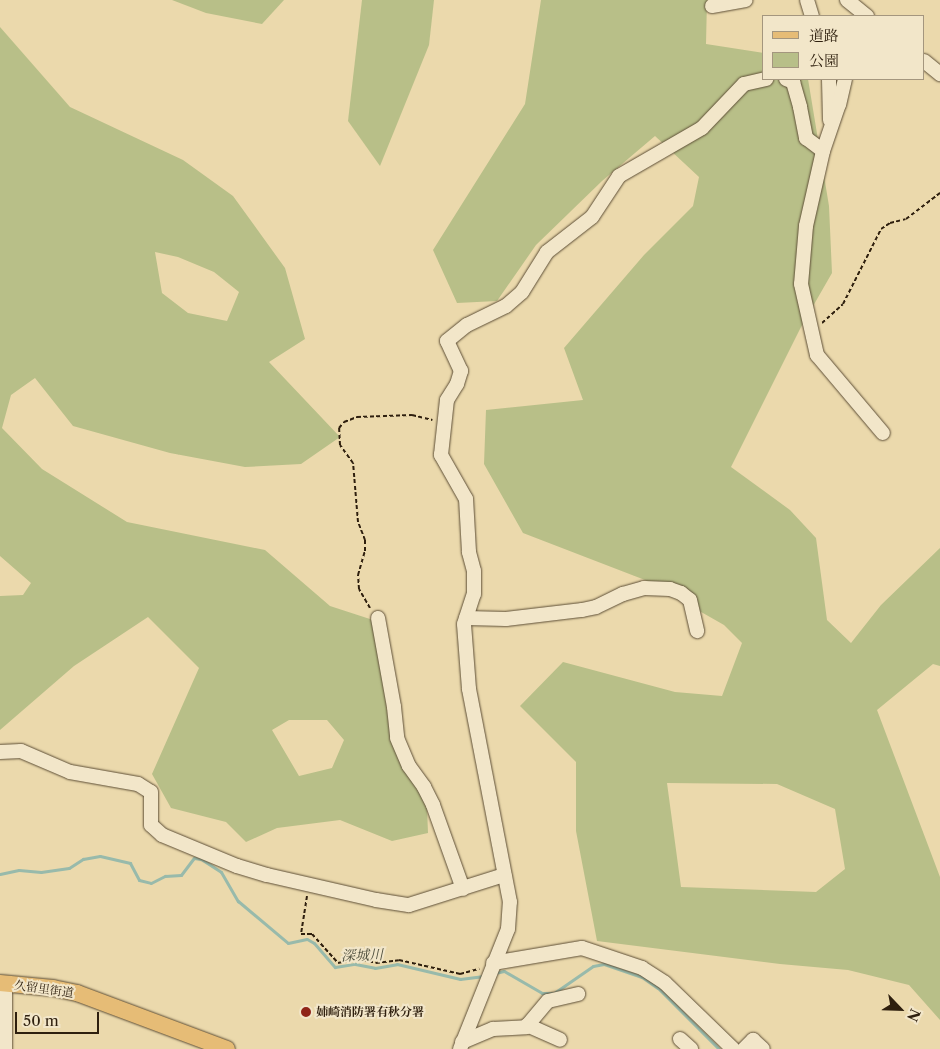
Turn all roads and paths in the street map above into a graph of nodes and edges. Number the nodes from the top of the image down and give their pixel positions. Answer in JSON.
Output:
{"nodes":[{"id":1,"x":745,"y":0,"type":"edge"},
{"id":2,"x":807,"y":0,"type":"edge"},
{"id":3,"x":847,"y":0,"type":"edge"},
{"id":4,"x":712,"y":6,"type":"dead end"},
{"id":5,"x":812,"y":15,"type":"edge"},
{"id":6,"x":865,"y":15,"type":"edge"},
{"id":7,"x":925,"y":62,"type":"edge"},
{"id":8,"x":940,"y":74,"type":"edge"},
{"id":9,"x":762,"y":80,"type":"edge"},
{"id":10,"x":788,"y":80,"type":"edge"},
{"id":11,"x":830,"y":80,"type":"edge"},
{"id":12,"x":844,"y":81,"type":"edge"},
{"id":13,"x":830,"y":132,"type":"junction"},
{"id":14,"x":823,"y":151,"type":"junction"},
{"id":15,"x":940,"y":193,"type":"edge"},
{"id":16,"x":810,"y":320,"type":"junction"},
{"id":17,"x":444,"y":422,"type":"junction"},
{"id":18,"x":883,"y":433,"type":"dead end"},
{"id":19,"x":378,"y":618,"type":"joint"},
{"id":20,"x":466,"y":618,"type":"junction"},
{"id":21,"x":697,"y":631,"type":"dead end"},
{"id":22,"x":0,"y":752,"type":"edge"},
{"id":23,"x":504,"y":875,"type":"junction"},
{"id":24,"x":309,"y":884,"type":"junction"},
{"id":25,"x":463,"y":889,"type":"junction"},
{"id":26,"x":493,"y":963,"type":"junction"},
{"id":27,"x":3,"y":984,"type":"edge"},
{"id":28,"x":578,"y":994,"type":"dead end"},
{"id":29,"x":527,"y":1025,"type":"junction"},
{"id":30,"x":680,"y":1039,"type":"dead end"},
{"id":31,"x":560,"y":1040,"type":"dead end"},
{"id":32,"x":461,"y":1046,"type":"edge"},
{"id":33,"x":5,"y":1049,"type":"edge"},
{"id":34,"x":228,"y":1049,"type":"edge"},
{"id":35,"x":692,"y":1049,"type":"edge"},
{"id":36,"x":733,"y":1049,"type":"edge"}],
"edges":[{"from":1,"to":4,"type":"street"},
{"from":2,"to":5,"type":"street"},
{"from":3,"to":6,"type":"street"},
{"from":7,"to":8,"type":"street"},
{"from":9,"to":17,"type":"street"},
{"from":10,"to":14,"type":"street"},
{"from":11,"to":13,"type":"street"},
{"from":12,"to":13,"type":"street"},
{"from":13,"to":14,"type":"street"},
{"from":14,"to":16,"type":"street"},
{"from":15,"to":16,"type":"path"},
{"from":16,"to":18,"type":"street"},
{"from":17,"to":19,"type":"path"},
{"from":17,"to":20,"type":"street"},
{"from":19,"to":25,"type":"street"},
{"from":20,"to":21,"type":"street"},
{"from":20,"to":23,"type":"street"},
{"from":22,"to":24,"type":"street"},
{"from":23,"to":25,"type":"street"},
{"from":23,"to":26,"type":"street"},
{"from":24,"to":25,"type":"street"},
{"from":24,"to":26,"type":"path"},
{"from":26,"to":32,"type":"street"},
{"from":26,"to":36,"type":"street"},
{"from":27,"to":33,"type":"street"},
{"from":27,"to":34,"type":"main road","name":"久留里街道"},
{"from":28,"to":29,"type":"street"},
{"from":29,"to":31,"type":"street"},
{"from":29,"to":32,"type":"street"},
{"from":30,"to":35,"type":"street"}]}
